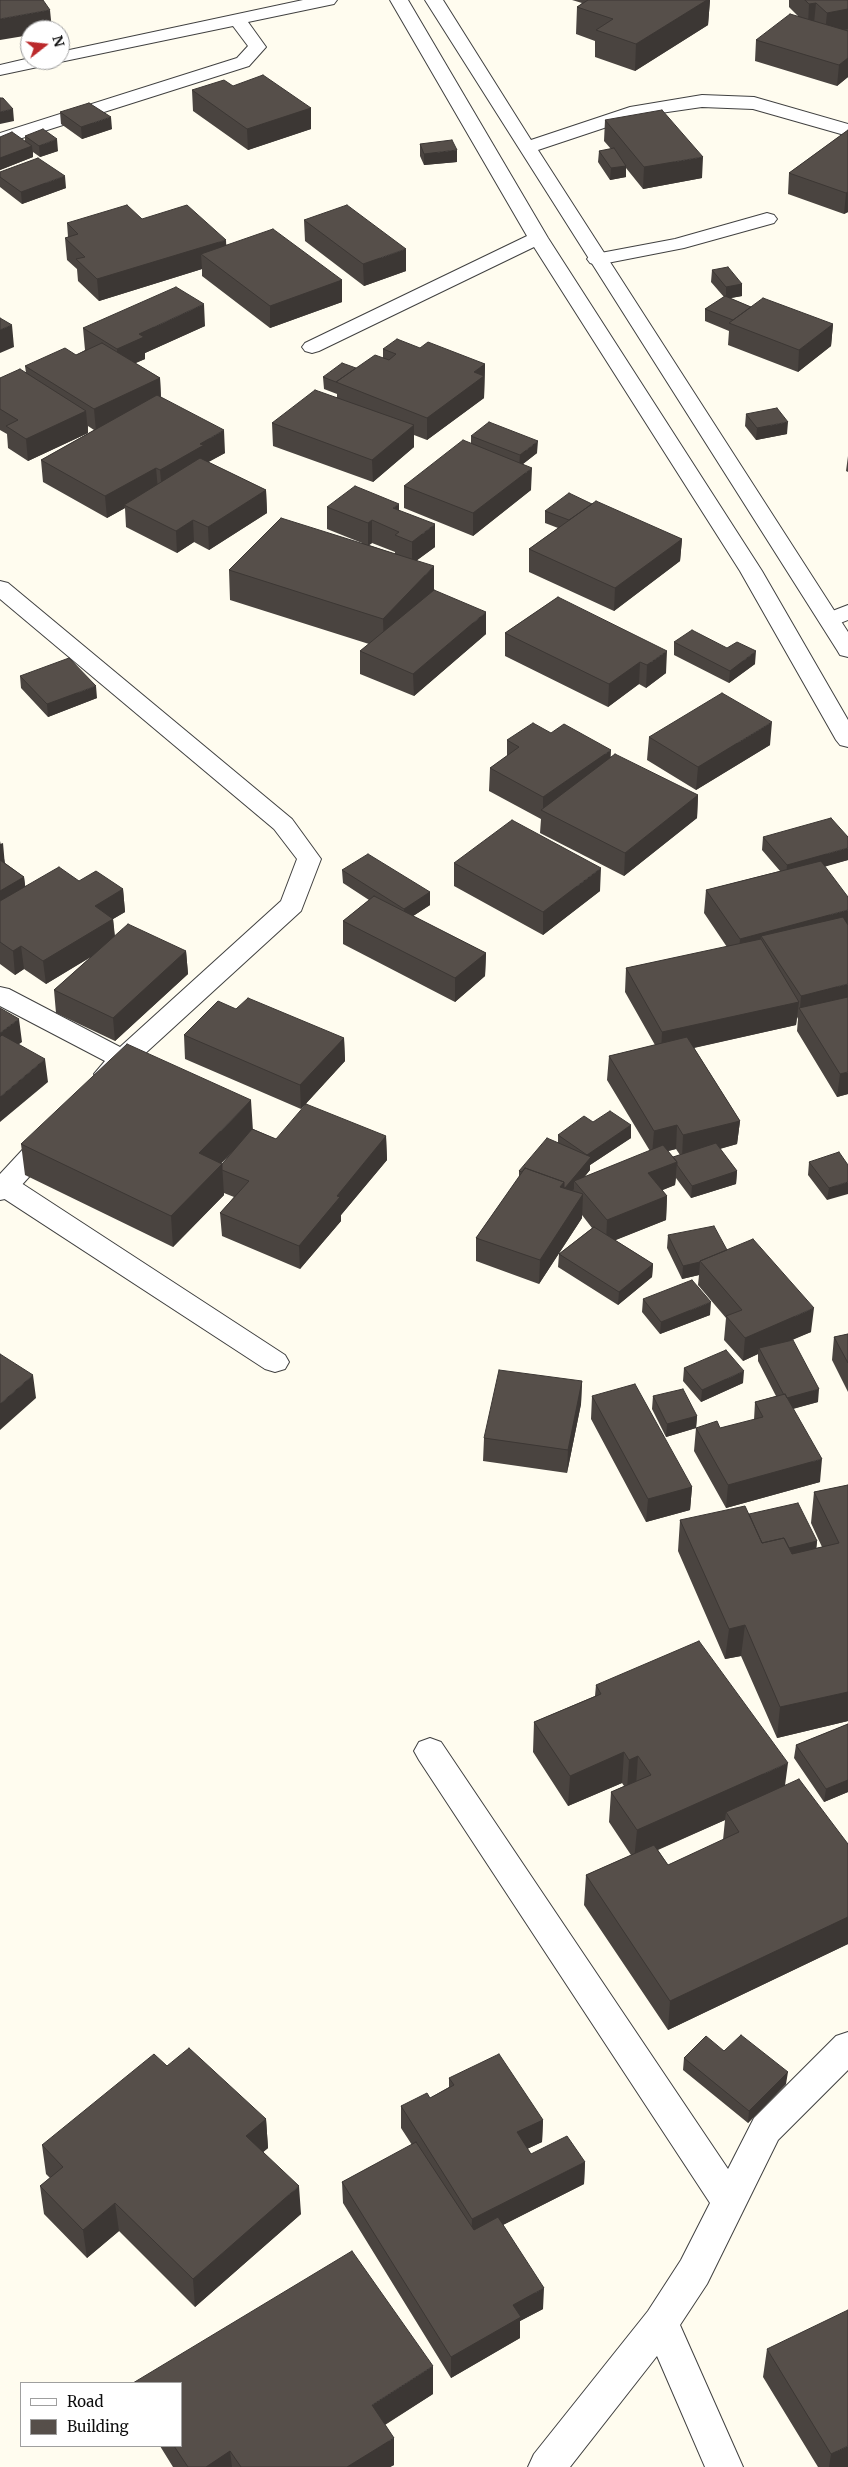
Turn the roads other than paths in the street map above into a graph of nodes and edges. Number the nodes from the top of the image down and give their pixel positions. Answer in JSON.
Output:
{"nodes":[{"id":1,"x":328,"y":0,"type":"edge"},
{"id":2,"x":399,"y":0,"type":"edge"},
{"id":3,"x":434,"y":0,"type":"edge"},
{"id":4,"x":238,"y":19,"type":"junction"},
{"id":5,"x":70,"y":55,"type":"edge"},
{"id":6,"x":20,"y":66,"type":"edge"},
{"id":7,"x":0,"y":70,"type":"edge"},
{"id":8,"x":848,"y":130,"type":"edge"},
{"id":9,"x":0,"y":139,"type":"edge"},
{"id":10,"x":528,"y":147,"type":"junction"},
{"id":11,"x":767,"y":219,"type":"dead end"},
{"id":12,"x":538,"y":238,"type":"junction"},
{"id":13,"x":597,"y":259,"type":"junction"},
{"id":14,"x":312,"y":348,"type":"dead end"},
{"id":15,"x":0,"y":588,"type":"edge"},
{"id":16,"x":839,"y":616,"type":"edge"},
{"id":17,"x":848,"y":650,"type":"edge"},
{"id":18,"x":848,"y":740,"type":"edge"},
{"id":19,"x":0,"y":995,"type":"edge"},
{"id":20,"x":120,"y":1060,"type":"junction"},
{"id":21,"x":88,"y":1094,"type":"edge"},
{"id":22,"x":63,"y":1123,"type":"edge"},
{"id":23,"x":2,"y":1189,"type":"edge"},
{"id":24,"x":275,"y":1362,"type":"dead end"},
{"id":25,"x":430,"y":1751,"type":"dead end"},
{"id":26,"x":848,"y":2047,"type":"edge"},
{"id":27,"x":729,"y":2201,"type":"junction"},
{"id":28,"x":661,"y":2323,"type":"junction"},
{"id":29,"x":546,"y":2467,"type":"edge"},
{"id":30,"x":724,"y":2467,"type":"edge"}],
"edges":[{"from":1,"to":4,"type":"street"},
{"from":2,"to":12,"type":"street"},
{"from":3,"to":10,"type":"street"},
{"from":4,"to":5,"type":"street"},
{"from":4,"to":9,"type":"street"},
{"from":6,"to":7,"type":"street"},
{"from":8,"to":10,"type":"street"},
{"from":10,"to":13,"type":"street"},
{"from":11,"to":13,"type":"street"},
{"from":12,"to":14,"type":"street"},
{"from":12,"to":18,"type":"street"},
{"from":13,"to":16,"type":"street"},
{"from":15,"to":20,"type":"street"},
{"from":16,"to":17,"type":"street"},
{"from":19,"to":20,"type":"street"},
{"from":20,"to":21,"type":"street"},
{"from":22,"to":23,"type":"street"},
{"from":23,"to":24,"type":"street"},
{"from":25,"to":27,"type":"street"},
{"from":26,"to":27,"type":"street"},
{"from":27,"to":28,"type":"street"},
{"from":28,"to":29,"type":"street"},
{"from":28,"to":30,"type":"street"}]}
